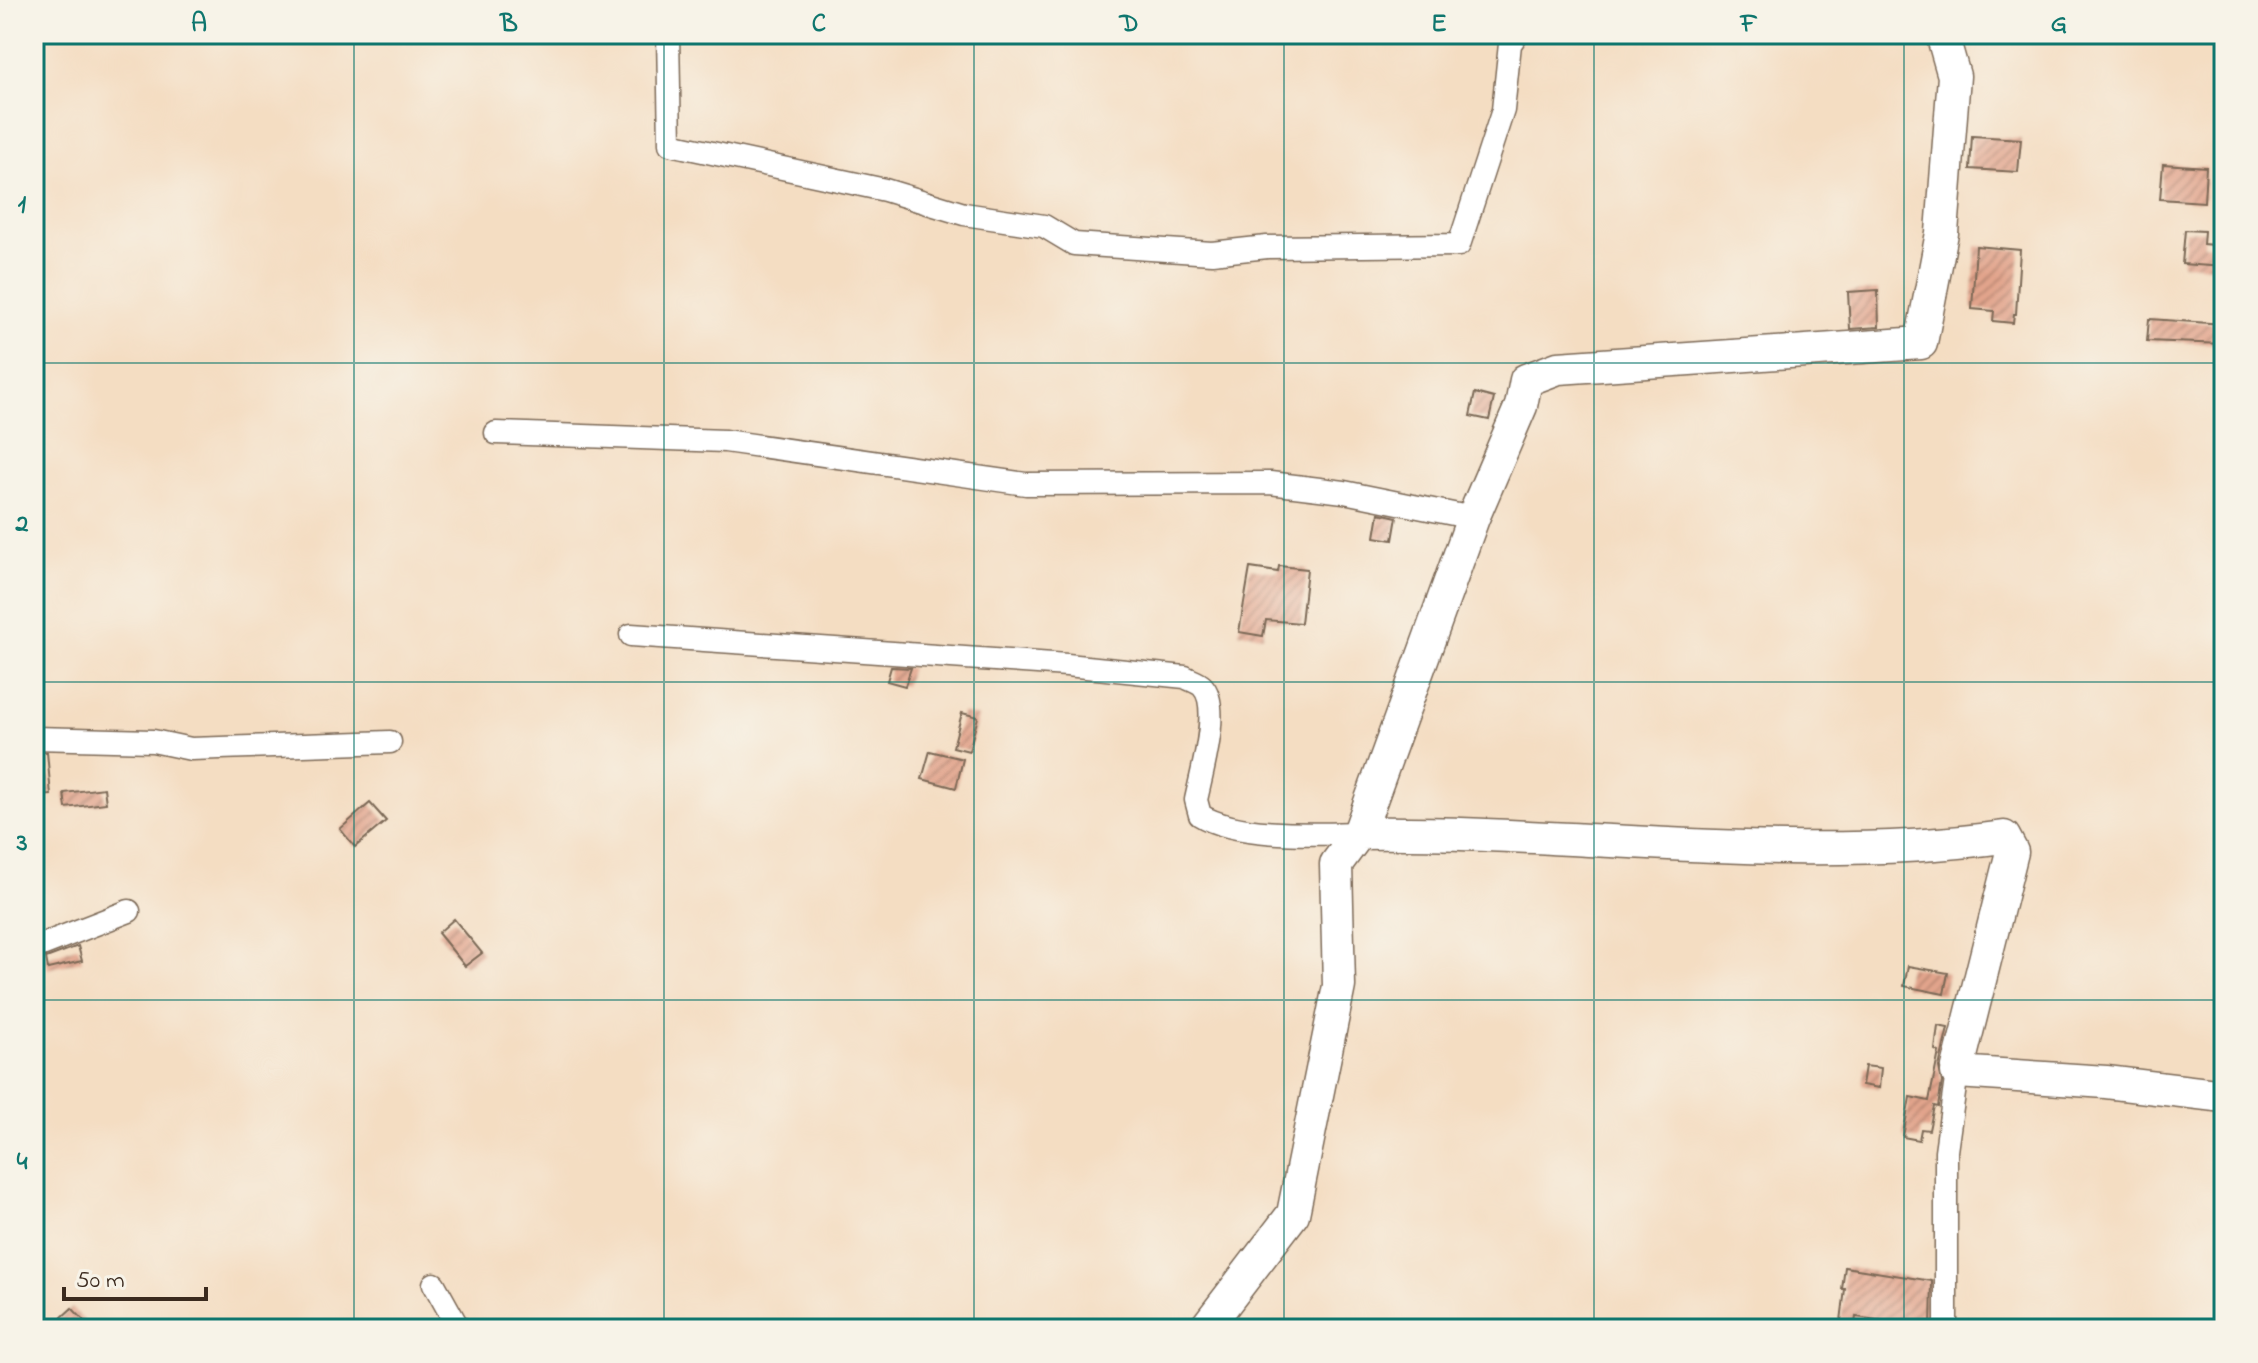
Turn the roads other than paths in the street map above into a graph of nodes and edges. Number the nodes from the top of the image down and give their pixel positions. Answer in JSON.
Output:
{"nodes":[{"id":1,"x":668,"y":34,"type":"edge"},
{"id":2,"x":1517,"y":34,"type":"edge"},
{"id":3,"x":1942,"y":34,"type":"edge"},
{"id":4,"x":496,"y":433,"type":"dead end"},
{"id":5,"x":1473,"y":518,"type":"junction"},
{"id":6,"x":631,"y":635,"type":"dead end"},
{"id":7,"x":34,"y":738,"type":"edge"},
{"id":8,"x":390,"y":742,"type":"dead end"},
{"id":9,"x":1359,"y":833,"type":"junction"},
{"id":10,"x":129,"y":911,"type":"dead end"},
{"id":11,"x":34,"y":948,"type":"edge"},
{"id":12,"x":1957,"y":1072,"type":"junction"},
{"id":13,"x":2224,"y":1096,"type":"edge"},
{"id":14,"x":434,"y":1284,"type":"dead end"},
{"id":15,"x":459,"y":1329,"type":"edge"},
{"id":16,"x":1205,"y":1329,"type":"edge"},
{"id":17,"x":1946,"y":1329,"type":"edge"}],
"edges":[{"from":1,"to":2,"type":"street"},
{"from":3,"to":5,"type":"street"},
{"from":4,"to":5,"type":"street"},
{"from":5,"to":9,"type":"street"},
{"from":6,"to":9,"type":"street"},
{"from":7,"to":8,"type":"street"},
{"from":9,"to":12,"type":"street"},
{"from":9,"to":16,"type":"street"},
{"from":10,"to":11,"type":"street"},
{"from":12,"to":13,"type":"street"},
{"from":12,"to":17,"type":"street"},
{"from":14,"to":15,"type":"street"}]}
